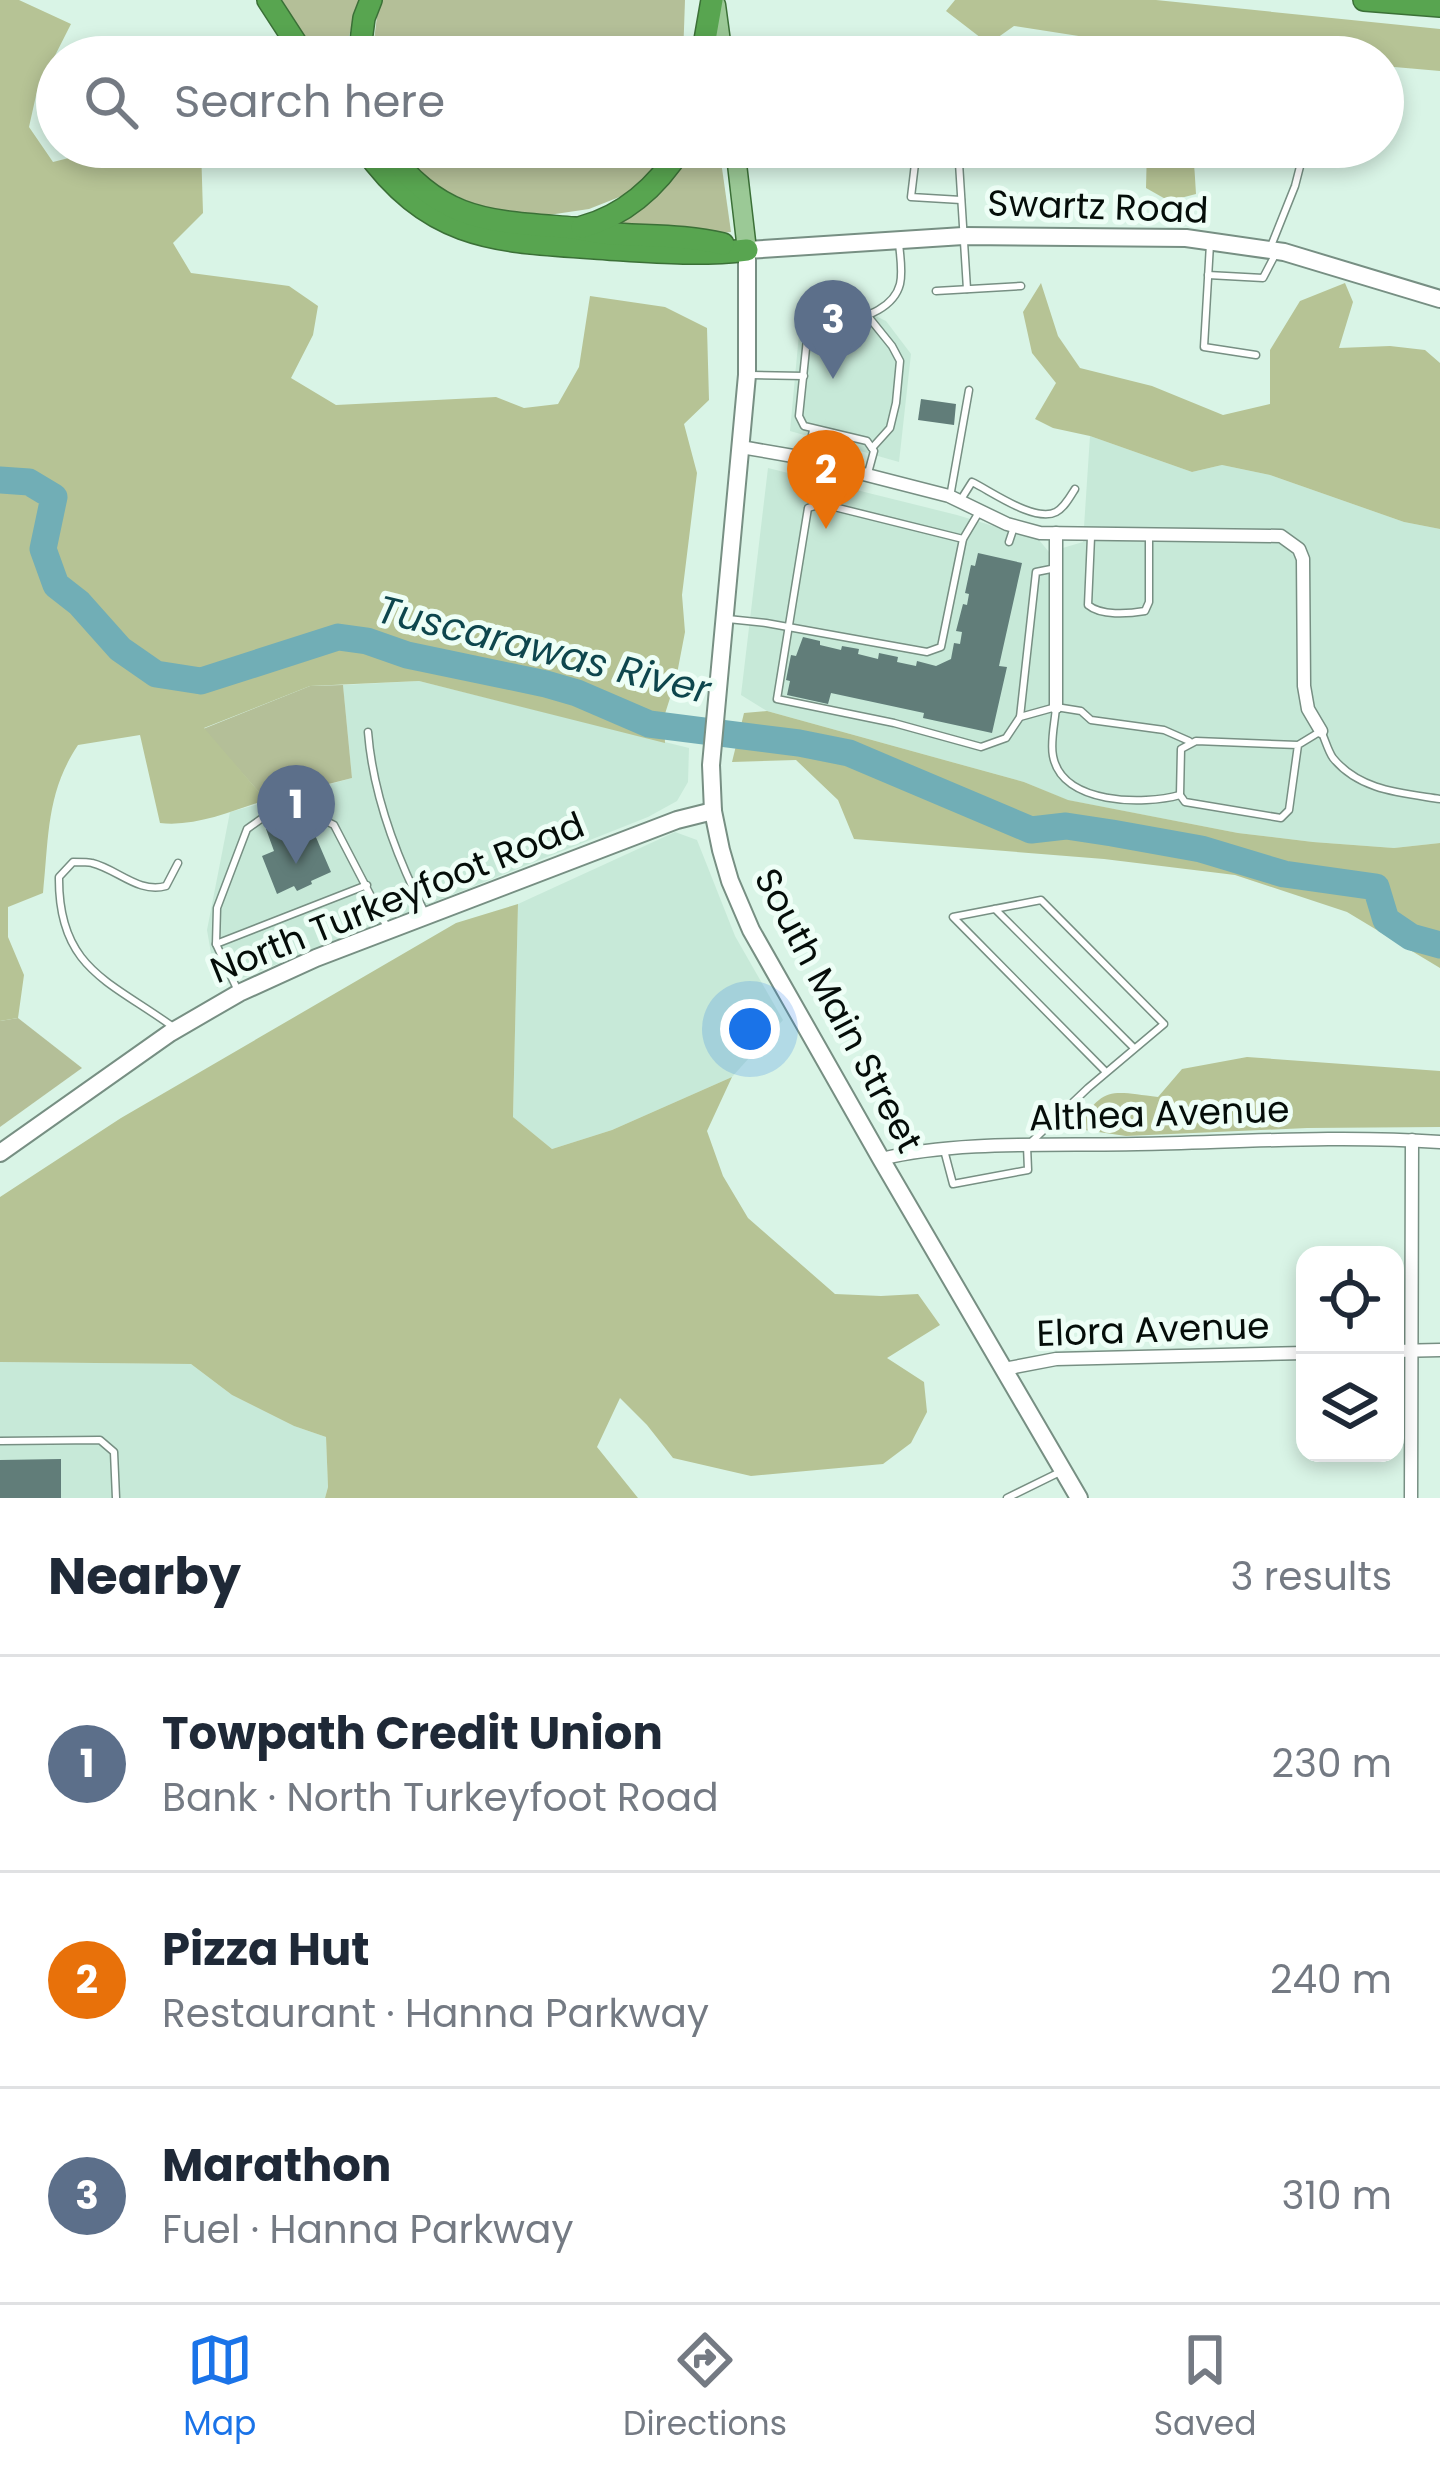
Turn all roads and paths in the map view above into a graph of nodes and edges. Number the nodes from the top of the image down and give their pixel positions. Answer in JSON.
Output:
{"nodes":[{"id":1,"x":268,"y":0,"type":"edge"},
{"id":2,"x":371,"y":0,"type":"edge"},
{"id":3,"x":713,"y":0,"type":"edge"},
{"id":4,"x":1364,"y":0,"type":"edge"},
{"id":5,"x":1440,"y":6,"type":"edge"},
{"id":6,"x":291,"y":36,"type":"edge"},
{"id":7,"x":362,"y":36,"type":"edge"},
{"id":8,"x":706,"y":36,"type":"edge"},
{"id":9,"x":719,"y":36,"type":"edge"},
{"id":10,"x":379,"y":168,"type":"edge"},
{"id":11,"x":403,"y":168,"type":"edge"},
{"id":12,"x":667,"y":168,"type":"edge"},
{"id":13,"x":738,"y":168,"type":"edge"},
{"id":14,"x":914,"y":168,"type":"edge"},
{"id":15,"x":959,"y":168,"type":"edge"},
{"id":16,"x":1300,"y":168,"type":"edge"},
{"id":17,"x":961,"y":200,"type":"junction"},
{"id":18,"x":578,"y":228,"type":"junction"},
{"id":19,"x":963,"y":236,"type":"junction"},
{"id":20,"x":898,"y":240,"type":"junction"},
{"id":21,"x":1210,"y":241,"type":"junction"},
{"id":22,"x":747,"y":250,"type":"junction"},
{"id":23,"x":1273,"y":250,"type":"junction"},
{"id":24,"x":1208,"y":275,"type":"junction"},
{"id":25,"x":1021,"y":286,"type":"dead end"},
{"id":26,"x":967,"y":289,"type":"junction"},
{"id":27,"x":937,"y":291,"type":"dead end"},
{"id":28,"x":1440,"y":299,"type":"edge"},
{"id":29,"x":866,"y":315,"type":"junction"},
{"id":30,"x":1256,"y":355,"type":"dead end"},
{"id":31,"x":747,"y":376,"type":"junction"},
{"id":32,"x":803,"y":376,"type":"junction"},
{"id":33,"x":969,"y":390,"type":"dead end"},
{"id":34,"x":813,"y":430,"type":"junction"},
{"id":35,"x":741,"y":447,"type":"junction"},
{"id":36,"x":872,"y":448,"type":"junction"},
{"id":37,"x":807,"y":460,"type":"junction"},
{"id":38,"x":868,"y":476,"type":"junction"},
{"id":39,"x":1075,"y":490,"type":"dead end"},
{"id":40,"x":955,"y":499,"type":"junction"},
{"id":41,"x":980,"y":510,"type":"junction"},
{"id":42,"x":1046,"y":514,"type":"junction"},
{"id":43,"x":1014,"y":526,"type":"junction"},
{"id":44,"x":1051,"y":533,"type":"junction"},
{"id":45,"x":1091,"y":533,"type":"junction"},
{"id":46,"x":1149,"y":533,"type":"junction"},
{"id":47,"x":963,"y":539,"type":"junction"},
{"id":48,"x":1009,"y":542,"type":"dead end"},
{"id":49,"x":1056,"y":568,"type":"junction"},
{"id":50,"x":724,"y":618,"type":"junction"},
{"id":51,"x":789,"y":627,"type":"junction"},
{"id":52,"x":1056,"y":707,"type":"junction"},
{"id":53,"x":1020,"y":717,"type":"junction"},
{"id":54,"x":1322,"y":731,"type":"junction"},
{"id":55,"x":368,"y":732,"type":"dead end"},
{"id":56,"x":1192,"y":742,"type":"junction"},
{"id":57,"x":1298,"y":745,"type":"junction"},
{"id":58,"x":1180,"y":795,"type":"junction"},
{"id":59,"x":1440,"y":799,"type":"edge"},
{"id":60,"x":713,"y":812,"type":"junction"},
{"id":61,"x":178,"y":863,"type":"dead end"},
{"id":62,"x":367,"y":885,"type":"junction"},
{"id":63,"x":995,"y":909,"type":"junction"},
{"id":64,"x":427,"y":916,"type":"junction"},
{"id":65,"x":389,"y":930,"type":"junction"},
{"id":66,"x":216,"y":944,"type":"junction"},
{"id":67,"x":239,"y":993,"type":"junction"},
{"id":68,"x":176,"y":1029,"type":"junction"},
{"id":69,"x":1134,"y":1048,"type":"junction"},
{"id":70,"x":1106,"y":1072,"type":"junction"},
{"id":71,"x":1412,"y":1140,"type":"junction"},
{"id":72,"x":1440,"y":1142,"type":"edge"},
{"id":73,"x":1027,"y":1146,"type":"junction"},
{"id":74,"x":944,"y":1150,"type":"junction"},
{"id":75,"x":0,"y":1153,"type":"edge"},
{"id":76,"x":881,"y":1159,"type":"junction"},
{"id":77,"x":1440,"y":1350,"type":"edge"},
{"id":78,"x":1404,"y":1351,"type":"edge"},
{"id":79,"x":1413,"y":1351,"type":"junction"},
{"id":80,"x":1296,"y":1353,"type":"edge"},
{"id":81,"x":1004,"y":1369,"type":"junction"},
{"id":82,"x":0,"y":1441,"type":"edge"},
{"id":83,"x":1063,"y":1471,"type":"junction"},
{"id":84,"x":116,"y":1498,"type":"edge"},
{"id":85,"x":1007,"y":1498,"type":"edge"},
{"id":86,"x":1079,"y":1498,"type":"edge"},
{"id":87,"x":1411,"y":1498,"type":"edge"}],
"edges":[{"from":1,"to":6,"type":"highway"},
{"from":2,"to":7,"type":"highway"},
{"from":3,"to":8,"type":"highway"},
{"from":3,"to":9,"type":"main road"},
{"from":4,"to":5,"type":"highway"},
{"from":10,"to":22,"type":"highway"},
{"from":11,"to":18,"type":"highway"},
{"from":12,"to":18,"type":"highway"},
{"from":13,"to":22,"type":"main road","name":"South Main Street"},
{"from":14,"to":17,"type":"lane"},
{"from":15,"to":17,"type":"lane"},
{"from":16,"to":23,"type":"lane"},
{"from":17,"to":19,"type":"lane"},
{"from":18,"to":22,"type":"highway"},
{"from":19,"to":20,"type":"street","name":"Swartz Road"},
{"from":19,"to":21,"type":"street","name":"Swartz Road"},
{"from":19,"to":26,"type":"lane"},
{"from":20,"to":22,"type":"street","name":"Swartz Road"},
{"from":20,"to":29,"type":"lane"},
{"from":21,"to":23,"type":"street","name":"Swartz Road"},
{"from":21,"to":24,"type":"lane"},
{"from":22,"to":31,"type":"street","name":"South Main Street"},
{"from":23,"to":24,"type":"lane"},
{"from":23,"to":28,"type":"street","name":"Swartz Road"},
{"from":24,"to":30,"type":"lane"},
{"from":25,"to":26,"type":"lane"},
{"from":26,"to":27,"type":"lane"},
{"from":29,"to":32,"type":"lane"},
{"from":29,"to":36,"type":"lane"},
{"from":31,"to":32,"type":"lane"},
{"from":31,"to":35,"type":"street","name":"South Main Street"},
{"from":32,"to":34,"type":"lane"},
{"from":33,"to":40,"type":"lane"},
{"from":34,"to":36,"type":"lane"},
{"from":34,"to":37,"type":"lane"},
{"from":35,"to":37,"type":"street"},
{"from":35,"to":50,"type":"street","name":"South Main Street"},
{"from":36,"to":38,"type":"lane"},
{"from":37,"to":38,"type":"street"},
{"from":38,"to":40,"type":"street"},
{"from":39,"to":42,"type":"lane"},
{"from":40,"to":41,"type":"street"},
{"from":40,"to":42,"type":"lane"},
{"from":41,"to":43,"type":"street"},
{"from":41,"to":47,"type":"lane"},
{"from":42,"to":44,"type":"lane"},
{"from":43,"to":44,"type":"street"},
{"from":43,"to":48,"type":"lane"},
{"from":44,"to":45,"type":"street"},
{"from":44,"to":49,"type":"street"},
{"from":45,"to":46,"type":"street"},
{"from":45,"to":46,"type":"lane"},
{"from":46,"to":54,"type":"street"},
{"from":47,"to":51,"type":"lane"},
{"from":47,"to":51,"type":"lane"},
{"from":49,"to":52,"type":"street"},
{"from":49,"to":53,"type":"lane"},
{"from":50,"to":51,"type":"lane"},
{"from":50,"to":60,"type":"street","name":"South Main Street"},
{"from":51,"to":53,"type":"lane"},
{"from":52,"to":53,"type":"lane"},
{"from":52,"to":56,"type":"lane"},
{"from":52,"to":58,"type":"lane"},
{"from":54,"to":57,"type":"lane"},
{"from":54,"to":59,"type":"lane"},
{"from":55,"to":64,"type":"lane"},
{"from":56,"to":57,"type":"lane"},
{"from":56,"to":58,"type":"lane"},
{"from":57,"to":58,"type":"lane"},
{"from":60,"to":64,"type":"street","name":"North Turkeyfoot Road"},
{"from":60,"to":76,"type":"street","name":"South Main Street"},
{"from":61,"to":68,"type":"lane"},
{"from":62,"to":65,"type":"lane"},
{"from":62,"to":66,"type":"lane"},
{"from":62,"to":66,"type":"lane"},
{"from":63,"to":69,"type":"lane"},
{"from":63,"to":69,"type":"lane"},
{"from":63,"to":70,"type":"lane"},
{"from":64,"to":65,"type":"street","name":"North Turkeyfoot Road"},
{"from":65,"to":67,"type":"street","name":"North Turkeyfoot Road"},
{"from":66,"to":67,"type":"lane"},
{"from":67,"to":68,"type":"street","name":"North Turkeyfoot Road"},
{"from":68,"to":75,"type":"street","name":"North Turkeyfoot Road"},
{"from":69,"to":70,"type":"lane"},
{"from":70,"to":73,"type":"lane"},
{"from":71,"to":72,"type":"street","name":"Althea Avenue"},
{"from":71,"to":73,"type":"street","name":"Althea Avenue"},
{"from":71,"to":79,"type":"street"},
{"from":73,"to":74,"type":"street","name":"Althea Avenue"},
{"from":73,"to":74,"type":"lane"},
{"from":74,"to":76,"type":"street","name":"Althea Avenue"},
{"from":76,"to":81,"type":"street","name":"South Main Street"},
{"from":77,"to":79,"type":"street"},
{"from":78,"to":79,"type":"street"},
{"from":79,"to":87,"type":"street"},
{"from":80,"to":81,"type":"street","name":"Elora Avenue"},
{"from":81,"to":83,"type":"street","name":"South Main Street"},
{"from":82,"to":84,"type":"lane"},
{"from":83,"to":85,"type":"lane"},
{"from":83,"to":86,"type":"street","name":"South Main Street"}]}
